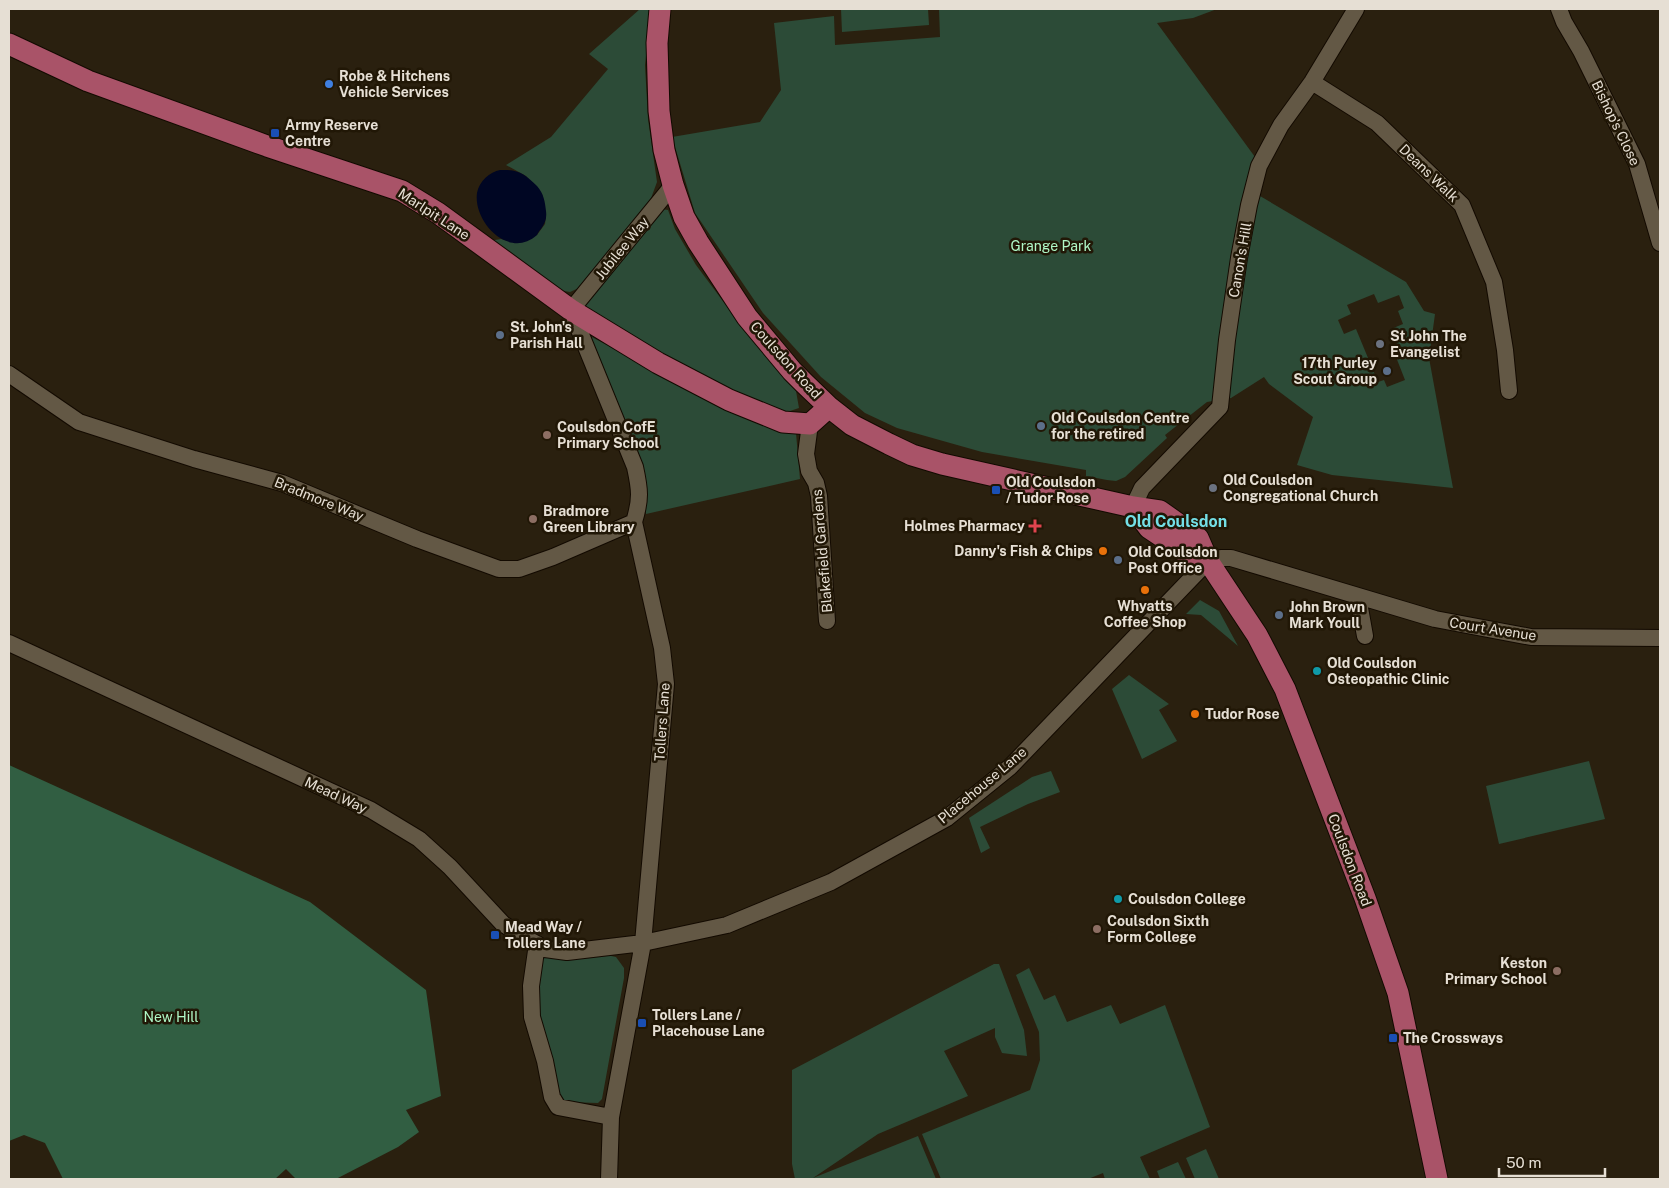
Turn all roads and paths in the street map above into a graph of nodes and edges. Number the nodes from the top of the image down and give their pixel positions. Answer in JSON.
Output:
{"nodes":[{"id":1,"x":660,"y":9,"type":"edge"},
{"id":2,"x":1356,"y":9,"type":"edge"},
{"id":3,"x":1559,"y":9,"type":"edge"},
{"id":4,"x":9,"y":44,"type":"edge"},
{"id":5,"x":1312,"y":82,"type":"junction"},
{"id":6,"x":672,"y":185,"type":"junction"},
{"id":7,"x":1660,"y":243,"type":"edge"},
{"id":8,"x":571,"y":310,"type":"junction"},
{"id":9,"x":9,"y":374,"type":"edge"},
{"id":10,"x":1509,"y":391,"type":"dead end"},
{"id":11,"x":829,"y":407,"type":"junction"},
{"id":12,"x":810,"y":424,"type":"junction"},
{"id":13,"x":1134,"y":508,"type":"junction"},
{"id":14,"x":634,"y":522,"type":"junction"},
{"id":15,"x":1208,"y":561,"type":"junction"},
{"id":16,"x":1358,"y":597,"type":"junction"},
{"id":17,"x":827,"y":621,"type":"dead end"},
{"id":18,"x":1365,"y":636,"type":"dead end"},
{"id":19,"x":1660,"y":638,"type":"edge"},
{"id":20,"x":9,"y":643,"type":"edge"},
{"id":21,"x":643,"y":943,"type":"junction"},
{"id":22,"x":536,"y":944,"type":"junction"},
{"id":23,"x":611,"y":1117,"type":"junction"},
{"id":24,"x":609,"y":1179,"type":"edge"},
{"id":25,"x":1437,"y":1179,"type":"edge"}],
"edges":[{"from":1,"to":6,"type":"main road","name":"Coulsdon Road"},
{"from":2,"to":5,"type":"street","name":"Canon's Hill"},
{"from":3,"to":7,"type":"street","name":"Bishop's Close"},
{"from":4,"to":8,"type":"main road","name":"Marlpit Lane"},
{"from":5,"to":10,"type":"street","name":"Deans Walk"},
{"from":5,"to":13,"type":"street","name":"Canon's Hill"},
{"from":6,"to":8,"type":"street","name":"Jubilee Way"},
{"from":6,"to":11,"type":"main road","name":"Coulsdon Road"},
{"from":8,"to":12,"type":"main road","name":"Marlpit Lane"},
{"from":8,"to":14,"type":"street","name":"Tollers Lane"},
{"from":9,"to":14,"type":"street","name":"Bradmore Way"},
{"from":11,"to":12,"type":"main road"},
{"from":11,"to":13,"type":"main road","name":"Coulsdon Road"},
{"from":12,"to":17,"type":"street","name":"Blakefield Gardens"},
{"from":13,"to":15,"type":"main road","name":"Coulsdon Road"},
{"from":14,"to":21,"type":"street","name":"Tollers Lane"},
{"from":15,"to":16,"type":"street","name":"Court Avenue"},
{"from":15,"to":21,"type":"street","name":"Placehouse Lane"},
{"from":15,"to":25,"type":"main road","name":"Coulsdon Road"},
{"from":16,"to":18,"type":"street"},
{"from":16,"to":19,"type":"street","name":"Court Avenue"},
{"from":20,"to":22,"type":"street","name":"Mead Way"},
{"from":21,"to":22,"type":"street","name":"Mead Way"},
{"from":21,"to":23,"type":"street","name":"Tollers Lane"},
{"from":22,"to":23,"type":"street"},
{"from":23,"to":24,"type":"street","name":"Tollers Lane"}]}
